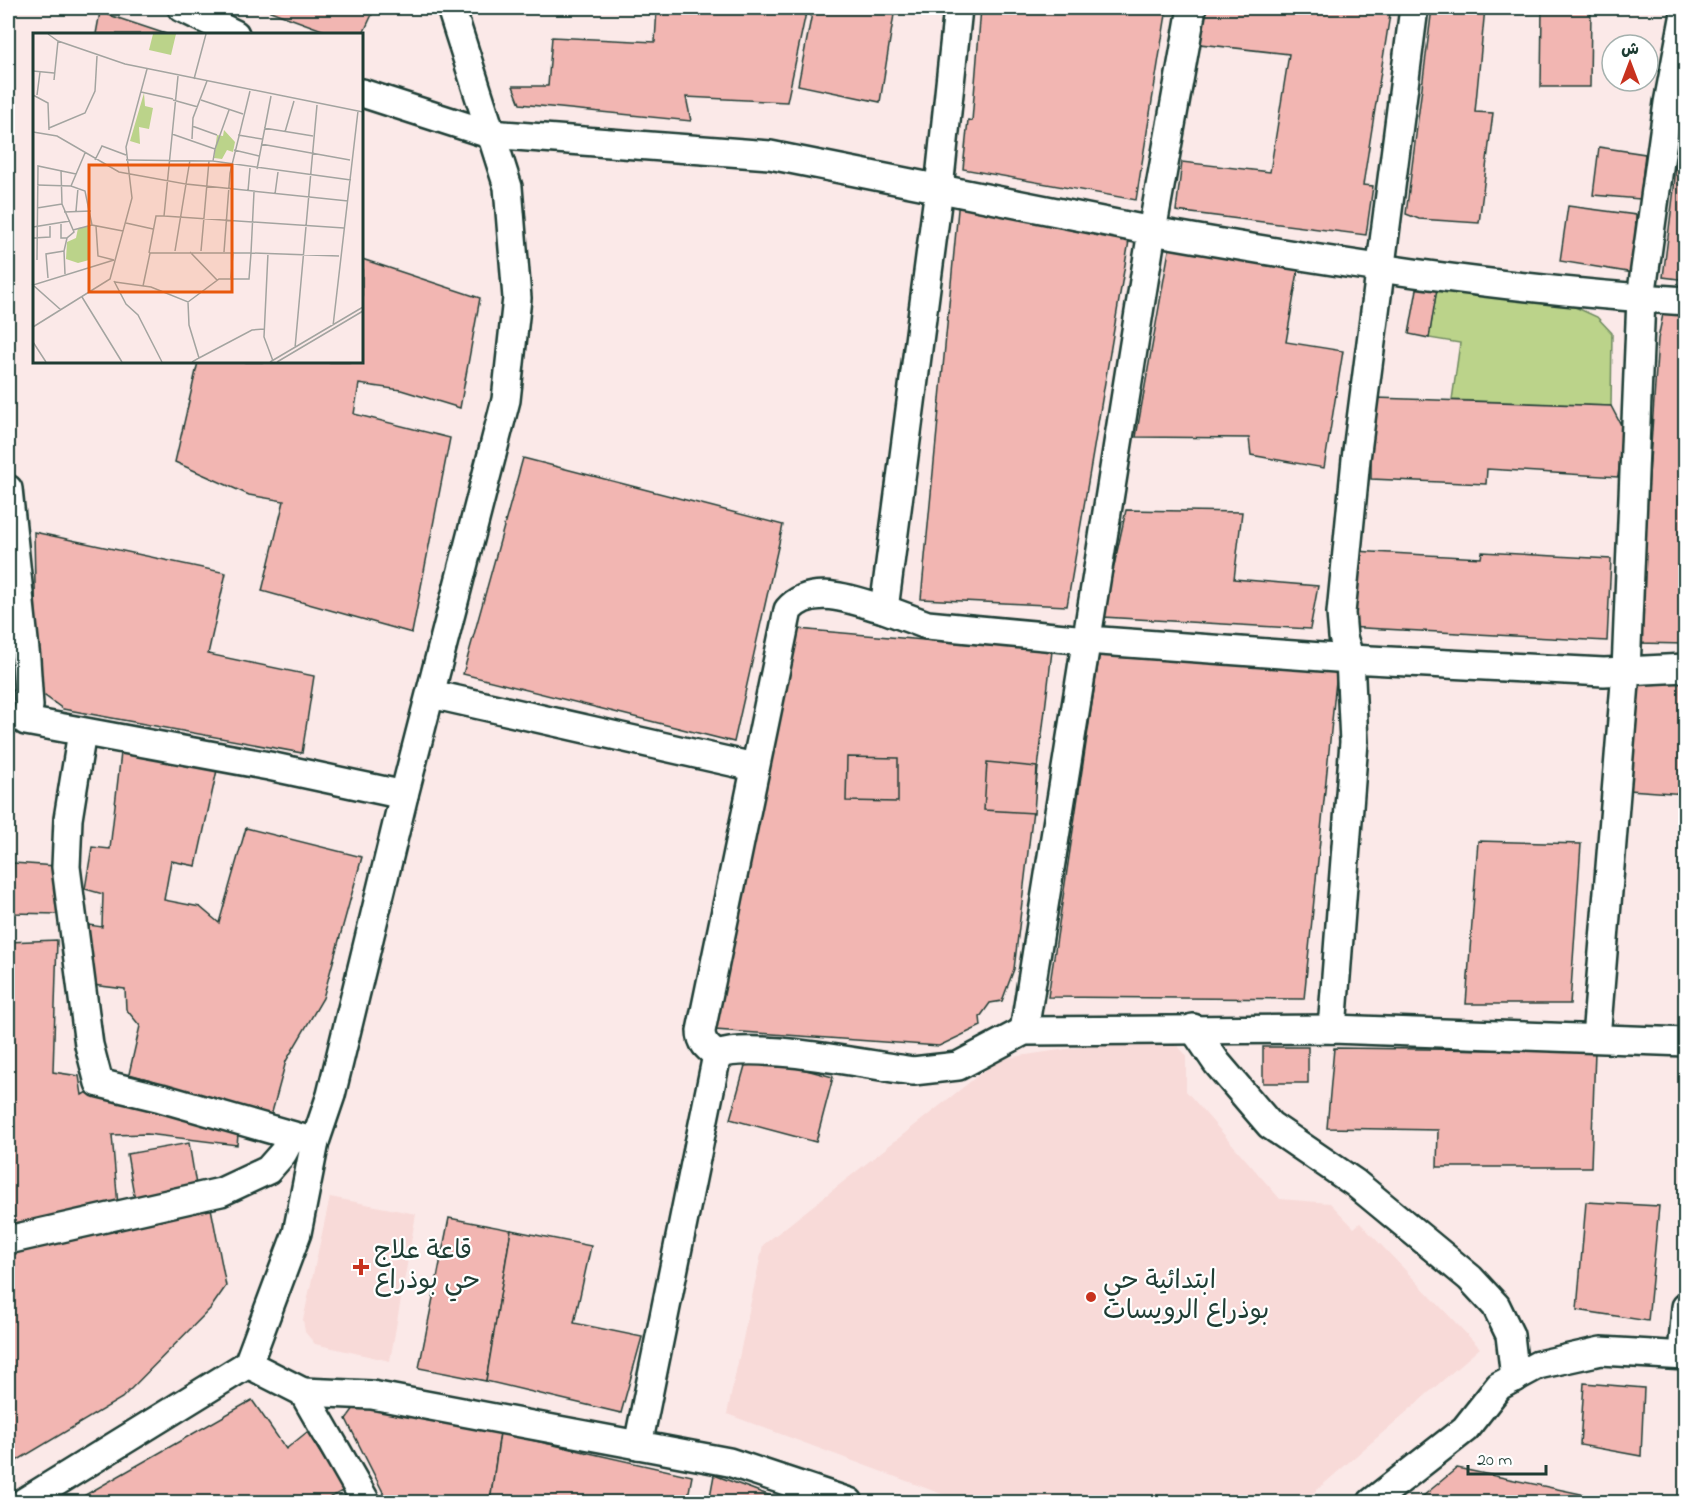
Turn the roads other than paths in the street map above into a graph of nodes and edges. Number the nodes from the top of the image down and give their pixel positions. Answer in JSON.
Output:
{"nodes":[{"id":1,"x":182,"y":8,"type":"edge"},
{"id":2,"x":451,"y":8,"type":"edge"},
{"id":3,"x":958,"y":8,"type":"edge"},
{"id":4,"x":1192,"y":8,"type":"edge"},
{"id":5,"x":1414,"y":8,"type":"edge"},
{"id":6,"x":1686,"y":8,"type":"edge"},
{"id":7,"x":234,"y":33,"type":"edge"},
{"id":8,"x":363,"y":93,"type":"edge"},
{"id":9,"x":489,"y":134,"type":"junction"},
{"id":10,"x":939,"y":188,"type":"junction"},
{"id":11,"x":1152,"y":231,"type":"junction"},
{"id":12,"x":1380,"y":269,"type":"junction"},
{"id":13,"x":1641,"y":298,"type":"junction"},
{"id":14,"x":1686,"y":300,"type":"edge"},
{"id":15,"x":8,"y":489,"type":"edge"},
{"id":16,"x":11,"y":553,"type":"edge"},
{"id":17,"x":884,"y":609,"type":"junction"},
{"id":18,"x":1088,"y":640,"type":"junction"},
{"id":19,"x":1350,"y":659,"type":"junction"},
{"id":20,"x":1686,"y":668,"type":"edge"},
{"id":21,"x":1626,"y":670,"type":"junction"},
{"id":22,"x":431,"y":694,"type":"junction"},
{"id":23,"x":17,"y":724,"type":"edge"},
{"id":24,"x":82,"y":732,"type":"junction"},
{"id":25,"x":754,"y":767,"type":"junction"},
{"id":26,"x":404,"y":795,"type":"junction"},
{"id":27,"x":1193,"y":1028,"type":"junction"},
{"id":28,"x":1332,"y":1029,"type":"junction"},
{"id":29,"x":1024,"y":1031,"type":"junction"},
{"id":30,"x":1596,"y":1038,"type":"junction"},
{"id":31,"x":1686,"y":1042,"type":"edge"},
{"id":32,"x":717,"y":1055,"type":"junction"},
{"id":33,"x":304,"y":1139,"type":"junction"},
{"id":34,"x":8,"y":1240,"type":"edge"},
{"id":35,"x":1686,"y":1306,"type":"edge"},
{"id":36,"x":1684,"y":1355,"type":"edge"},
{"id":37,"x":248,"y":1364,"type":"junction"},
{"id":38,"x":1515,"y":1378,"type":"junction"},
{"id":39,"x":303,"y":1392,"type":"junction"},
{"id":40,"x":638,"y":1445,"type":"junction"},
{"id":41,"x":24,"y":1503,"type":"edge"},
{"id":42,"x":366,"y":1503,"type":"edge"},
{"id":43,"x":849,"y":1503,"type":"edge"},
{"id":44,"x":1372,"y":1503,"type":"edge"}],
"edges":[{"from":1,"to":7,"type":"street"},
{"from":2,"to":9,"type":"street"},
{"from":3,"to":10,"type":"street"},
{"from":4,"to":11,"type":"street"},
{"from":5,"to":12,"type":"street"},
{"from":6,"to":13,"type":"street"},
{"from":8,"to":9,"type":"street"},
{"from":9,"to":10,"type":"street"},
{"from":9,"to":22,"type":"street"},
{"from":10,"to":11,"type":"street"},
{"from":10,"to":17,"type":"street"},
{"from":11,"to":12,"type":"street"},
{"from":11,"to":18,"type":"street"},
{"from":12,"to":13,"type":"street"},
{"from":12,"to":19,"type":"street"},
{"from":13,"to":14,"type":"street"},
{"from":13,"to":21,"type":"street"},
{"from":15,"to":16,"type":"street"},
{"from":16,"to":23,"type":"street"},
{"from":17,"to":18,"type":"street"},
{"from":17,"to":25,"type":"street"},
{"from":18,"to":19,"type":"street"},
{"from":18,"to":29,"type":"street"},
{"from":19,"to":21,"type":"street"},
{"from":19,"to":28,"type":"street"},
{"from":20,"to":21,"type":"street"},
{"from":21,"to":30,"type":"street"},
{"from":22,"to":25,"type":"street"},
{"from":22,"to":26,"type":"street"},
{"from":23,"to":24,"type":"street"},
{"from":24,"to":26,"type":"street"},
{"from":24,"to":33,"type":"street"},
{"from":25,"to":32,"type":"street"},
{"from":26,"to":33,"type":"street"},
{"from":27,"to":28,"type":"street"},
{"from":27,"to":29,"type":"street"},
{"from":27,"to":38,"type":"street"},
{"from":28,"to":30,"type":"street"},
{"from":29,"to":32,"type":"street"},
{"from":30,"to":31,"type":"street"},
{"from":32,"to":40,"type":"street"},
{"from":33,"to":34,"type":"street"},
{"from":33,"to":37,"type":"street"},
{"from":35,"to":36,"type":"street"},
{"from":36,"to":38,"type":"street"},
{"from":37,"to":39,"type":"street"},
{"from":37,"to":41,"type":"street"},
{"from":38,"to":44,"type":"street"},
{"from":39,"to":40,"type":"street"},
{"from":39,"to":42,"type":"street"},
{"from":40,"to":43,"type":"street"}]}
